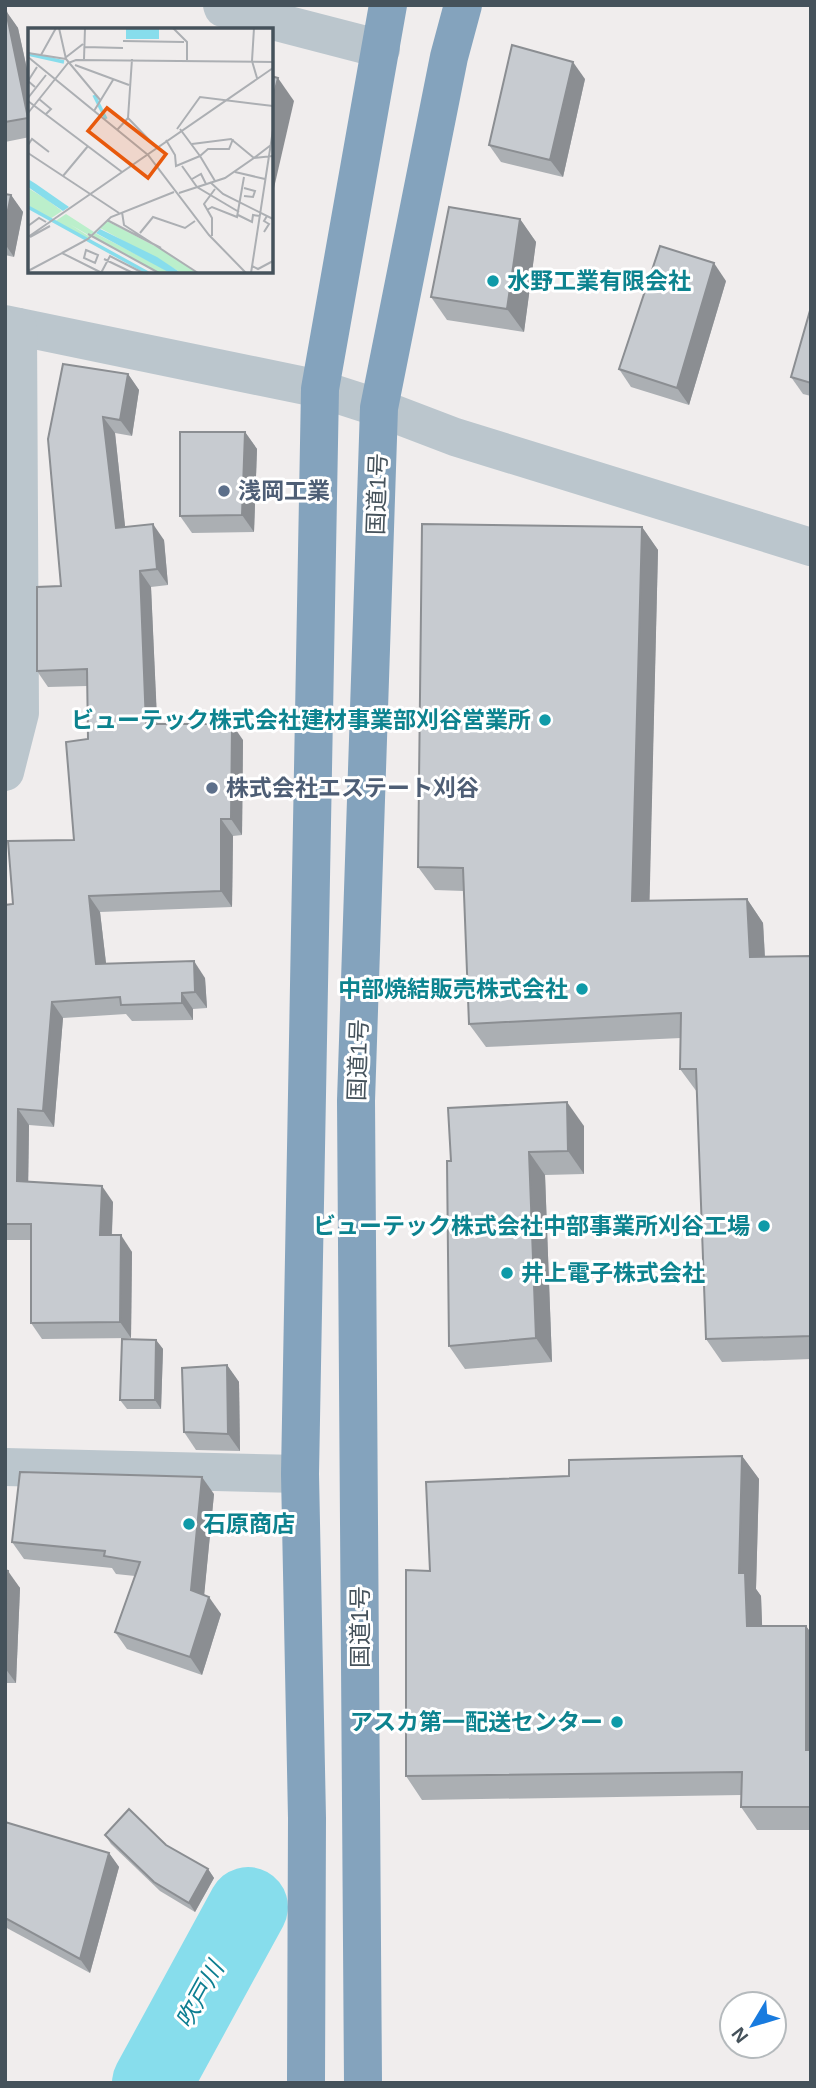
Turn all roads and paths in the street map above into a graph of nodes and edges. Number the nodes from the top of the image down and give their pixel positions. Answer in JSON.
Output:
{"nodes":[{"id":1,"x":222,"y":5,"type":"edge"},
{"id":2,"x":388,"y":5,"type":"edge"},
{"id":3,"x":463,"y":5,"type":"edge"},
{"id":4,"x":381,"y":49,"type":"junction"},
{"id":5,"x":12,"y":326,"type":"edge"},
{"id":6,"x":320,"y":389,"type":"junction"},
{"id":7,"x":379,"y":408,"type":"junction"},
{"id":8,"x":811,"y":547,"type":"edge"},
{"id":9,"x":5,"y":772,"type":"edge"},
{"id":10,"x":5,"y":1467,"type":"edge"},
{"id":11,"x":300,"y":1474,"type":"junction"},
{"id":12,"x":306,"y":2083,"type":"edge"},
{"id":13,"x":363,"y":2083,"type":"edge"}],
"edges":[{"from":1,"to":4,"type":"street"},
{"from":2,"to":4,"type":"highway"},
{"from":3,"to":7,"type":"highway","name":"国道1号"},
{"from":4,"to":6,"type":"highway"},
{"from":5,"to":6,"type":"street"},
{"from":5,"to":9,"type":"street"},
{"from":6,"to":7,"type":"street"},
{"from":6,"to":11,"type":"highway"},
{"from":7,"to":8,"type":"street"},
{"from":7,"to":13,"type":"highway","name":"国道1号"},
{"from":10,"to":11,"type":"street"},
{"from":11,"to":12,"type":"highway"}]}
